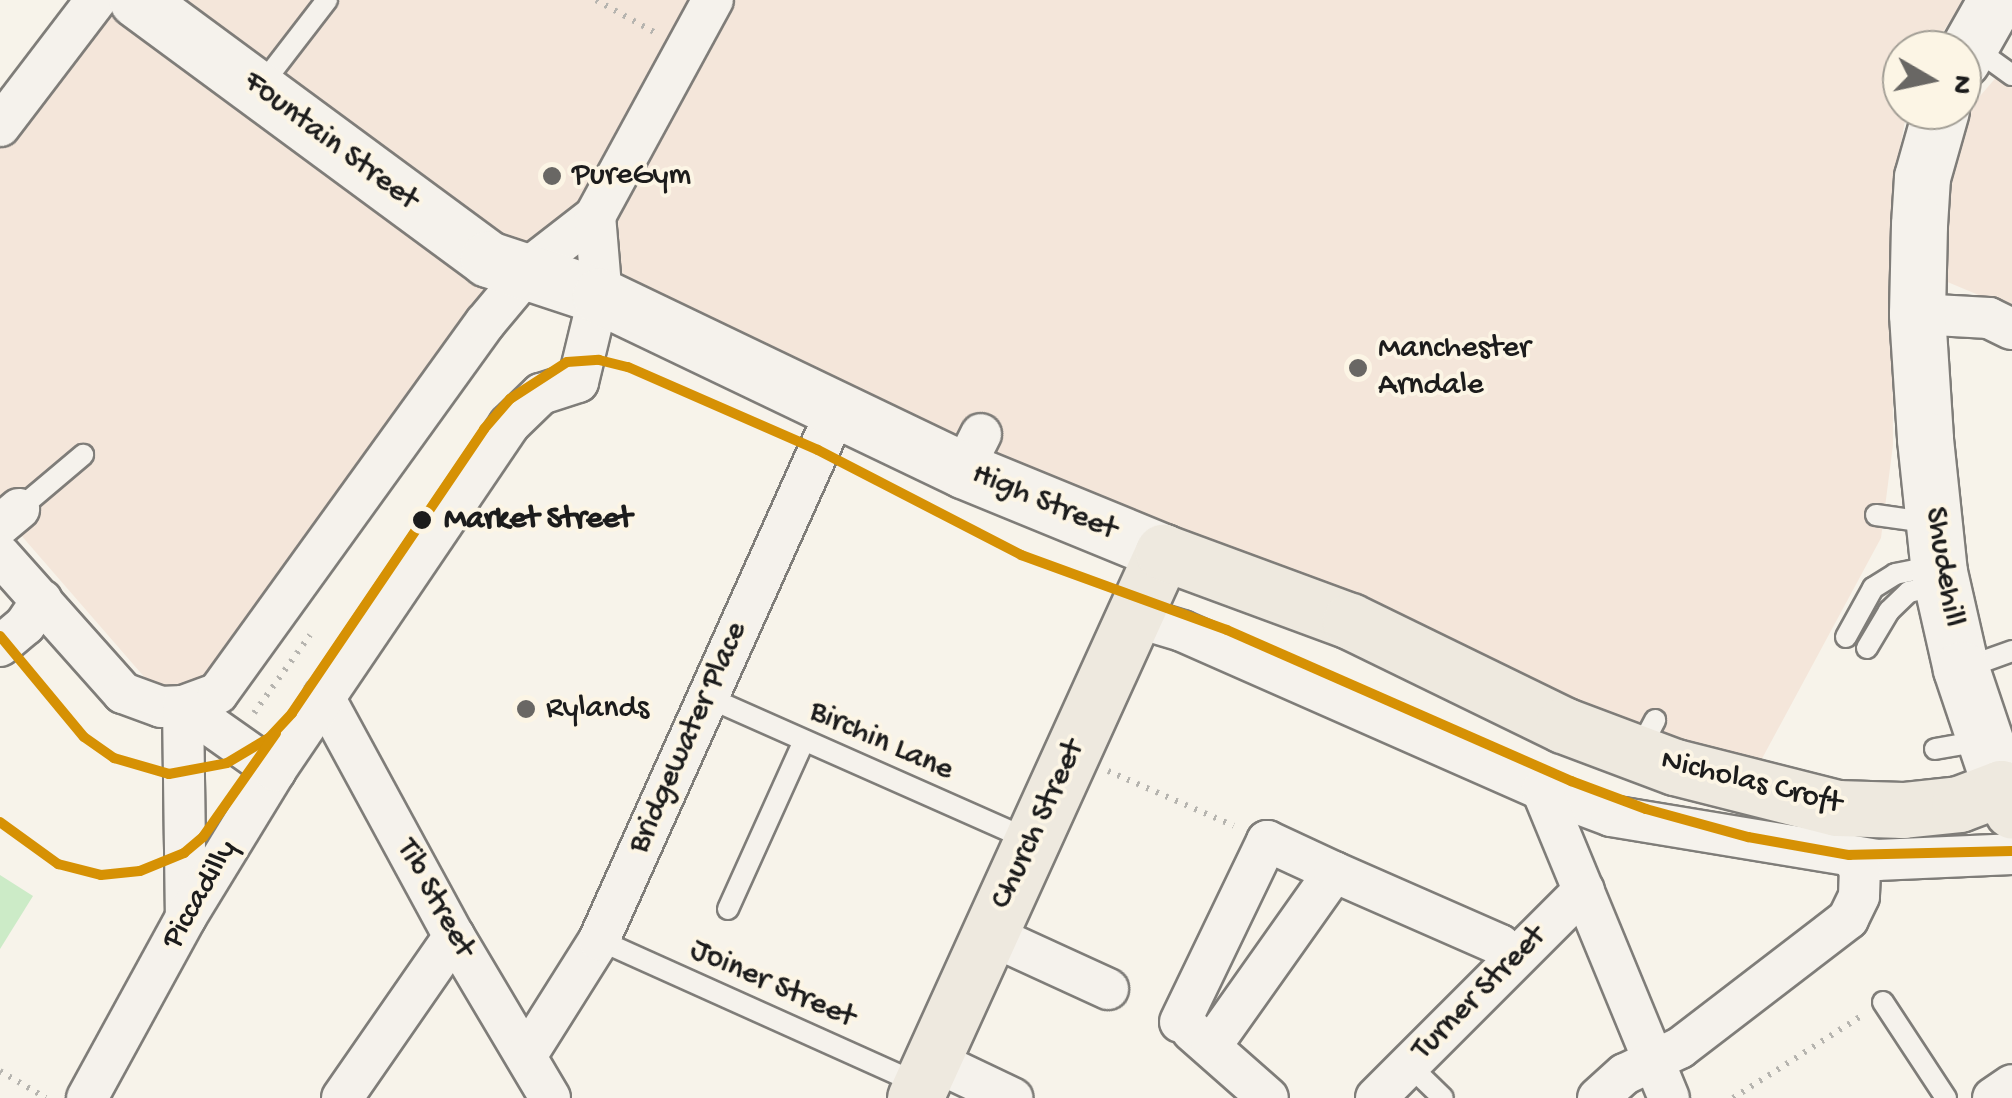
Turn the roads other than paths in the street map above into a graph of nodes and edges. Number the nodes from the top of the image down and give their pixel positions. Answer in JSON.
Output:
{"nodes":[{"id":1,"x":96,"y":0,"type":"edge"},
{"id":2,"x":138,"y":0,"type":"edge"},
{"id":3,"x":327,"y":0,"type":"edge"},
{"id":4,"x":714,"y":0,"type":"edge"},
{"id":5,"x":1982,"y":41,"type":"edge"},
{"id":6,"x":2012,"y":75,"type":"edge"},
{"id":7,"x":259,"y":88,"type":"junction"},
{"id":8,"x":0,"y":126,"type":"edge"},
{"id":9,"x":1935,"y":130,"type":"edge"},
{"id":10,"x":595,"y":216,"type":"junction"},
{"id":11,"x":528,"y":272,"type":"junction"},
{"id":12,"x":600,"y":296,"type":"junction"},
{"id":13,"x":1917,"y":314,"type":"junction"},
{"id":14,"x":2012,"y":329,"type":"edge"},
{"id":15,"x":836,"y":412,"type":"junction"},
{"id":16,"x":83,"y":455,"type":"dead end"},
{"id":17,"x":1876,"y":515,"type":"dead end"},
{"id":18,"x":9,"y":517,"type":"edge"},
{"id":19,"x":1163,"y":552,"type":"junction"},
{"id":20,"x":0,"y":555,"type":"edge"},
{"id":21,"x":1938,"y":558,"type":"junction"},
{"id":22,"x":42,"y":600,"type":"junction"},
{"id":23,"x":1136,"y":618,"type":"junction"},
{"id":24,"x":1846,"y":637,"type":"dead end"},
{"id":25,"x":0,"y":646,"type":"edge"},
{"id":26,"x":1867,"y":648,"type":"dead end"},
{"id":27,"x":2012,"y":651,"type":"edge"},
{"id":28,"x":1961,"y":669,"type":"junction"},
{"id":29,"x":324,"y":697,"type":"junction"},
{"id":30,"x":707,"y":697,"type":"junction"},
{"id":31,"x":183,"y":706,"type":"junction"},
{"id":32,"x":1563,"y":725,"type":"joint"},
{"id":33,"x":804,"y":741,"type":"junction"},
{"id":34,"x":275,"y":771,"type":"junction"},
{"id":35,"x":1983,"y":772,"type":"edge"},
{"id":36,"x":1542,"y":790,"type":"junction"},
{"id":37,"x":1031,"y":840,"type":"junction"},
{"id":38,"x":2012,"y":854,"type":"edge"},
{"id":39,"x":1852,"y":858,"type":"junction"},
{"id":40,"x":1334,"y":872,"type":"junction"},
{"id":41,"x":1584,"y":890,"type":"junction"},
{"id":42,"x":728,"y":910,"type":"dead end"},
{"id":43,"x":186,"y":917,"type":"junction"},
{"id":44,"x":988,"y":934,"type":"junction"},
{"id":45,"x":454,"y":936,"type":"junction"},
{"id":46,"x":599,"y":940,"type":"junction"},
{"id":47,"x":1512,"y":961,"type":"junction"},
{"id":48,"x":1108,"y":989,"type":"dead end"},
{"id":49,"x":1883,"y":1002,"type":"road end"},
{"id":50,"x":1206,"y":1047,"type":"edge"},
{"id":51,"x":526,"y":1056,"type":"junction"},
{"id":52,"x":1653,"y":1059,"type":"junction"},
{"id":53,"x":1409,"y":1065,"type":"junction"},
{"id":54,"x":922,"y":1081,"type":"edge"},
{"id":55,"x":87,"y":1098,"type":"edge"},
{"id":56,"x":342,"y":1098,"type":"edge"},
{"id":57,"x":550,"y":1098,"type":"edge"},
{"id":58,"x":1012,"y":1098,"type":"edge"},
{"id":59,"x":1268,"y":1098,"type":"edge"},
{"id":60,"x":1376,"y":1098,"type":"edge"},
{"id":61,"x":1442,"y":1098,"type":"edge"},
{"id":62,"x":1598,"y":1098,"type":"edge"},
{"id":63,"x":1669,"y":1098,"type":"edge"},
{"id":64,"x":1946,"y":1098,"type":"edge"}],
"edges":[{"from":1,"to":8,"type":"street"},
{"from":2,"to":7,"type":"street","name":"Fountain Street"},
{"from":3,"to":7,"type":"lane"},
{"from":4,"to":10,"type":"street"},
{"from":5,"to":6,"type":"lane"},
{"from":7,"to":11,"type":"street","name":"Fountain Street"},
{"from":9,"to":13,"type":"street","name":"Shudehill"},
{"from":10,"to":11,"type":"street"},
{"from":10,"to":12,"type":"street"},
{"from":11,"to":12,"type":"street","name":"High Street"},
{"from":11,"to":31,"type":"street"},
{"from":12,"to":15,"type":"street","name":"High Street"},
{"from":12,"to":29,"type":"street"},
{"from":13,"to":14,"type":"street"},
{"from":13,"to":21,"type":"street","name":"Shudehill"},
{"from":15,"to":19,"type":"street","name":"High Street"},
{"from":15,"to":30,"type":"street","name":"Bridgewater Place"},
{"from":16,"to":18,"type":"lane"},
{"from":17,"to":21,"type":"lane"},
{"from":19,"to":23,"type":"main road","name":"Church Street"},
{"from":19,"to":32,"type":"main road","name":"High Street"},
{"from":20,"to":22,"type":"street"},
{"from":21,"to":24,"type":"lane"},
{"from":21,"to":26,"type":"lane"},
{"from":21,"to":28,"type":"street","name":"Shudehill"},
{"from":22,"to":25,"type":"street"},
{"from":22,"to":31,"type":"street"},
{"from":23,"to":36,"type":"street"},
{"from":23,"to":37,"type":"main road","name":"Church Street"},
{"from":27,"to":28,"type":"lane"},
{"from":28,"to":35,"type":"street","name":"Shudehill"},
{"from":29,"to":34,"type":"street","name":"Piccadilly"},
{"from":29,"to":45,"type":"street","name":"Tib Street"},
{"from":30,"to":33,"type":"lane","name":"Birchin Lane"},
{"from":30,"to":46,"type":"street","name":"Bridgewater Place"},
{"from":31,"to":34,"type":"street"},
{"from":31,"to":43,"type":"street"},
{"from":32,"to":35,"type":"main road","name":"Nicholas Croft"},
{"from":33,"to":37,"type":"lane","name":"Birchin Lane"},
{"from":33,"to":42,"type":"lane"},
{"from":34,"to":43,"type":"street","name":"Piccadilly"},
{"from":36,"to":39,"type":"street","name":"Nicholas Croft"},
{"from":36,"to":41,"type":"street"},
{"from":37,"to":44,"type":"main road","name":"Church Street"},
{"from":38,"to":39,"type":"street","name":"Nicholas Croft"},
{"from":39,"to":52,"type":"street"},
{"from":40,"to":47,"type":"street"},
{"from":40,"to":50,"type":"street"},
{"from":40,"to":50,"type":"street"},
{"from":41,"to":47,"type":"street","name":"Turner Street"},
{"from":41,"to":52,"type":"street"},
{"from":43,"to":55,"type":"street","name":"Piccadilly"},
{"from":44,"to":48,"type":"street"},
{"from":44,"to":54,"type":"main road","name":"Church Street"},
{"from":45,"to":51,"type":"street","name":"Tib Street"},
{"from":45,"to":56,"type":"street"},
{"from":46,"to":51,"type":"street","name":"Bridgewater Place"},
{"from":46,"to":54,"type":"lane","name":"Joiner Street"},
{"from":47,"to":53,"type":"street","name":"Turner Street"},
{"from":49,"to":64,"type":"lane"},
{"from":50,"to":59,"type":"street"},
{"from":51,"to":57,"type":"street","name":"Tib Street"},
{"from":52,"to":62,"type":"street"},
{"from":52,"to":63,"type":"street"},
{"from":53,"to":60,"type":"street","name":"Turner Street"},
{"from":53,"to":61,"type":"lane"},
{"from":54,"to":58,"type":"street"}]}
